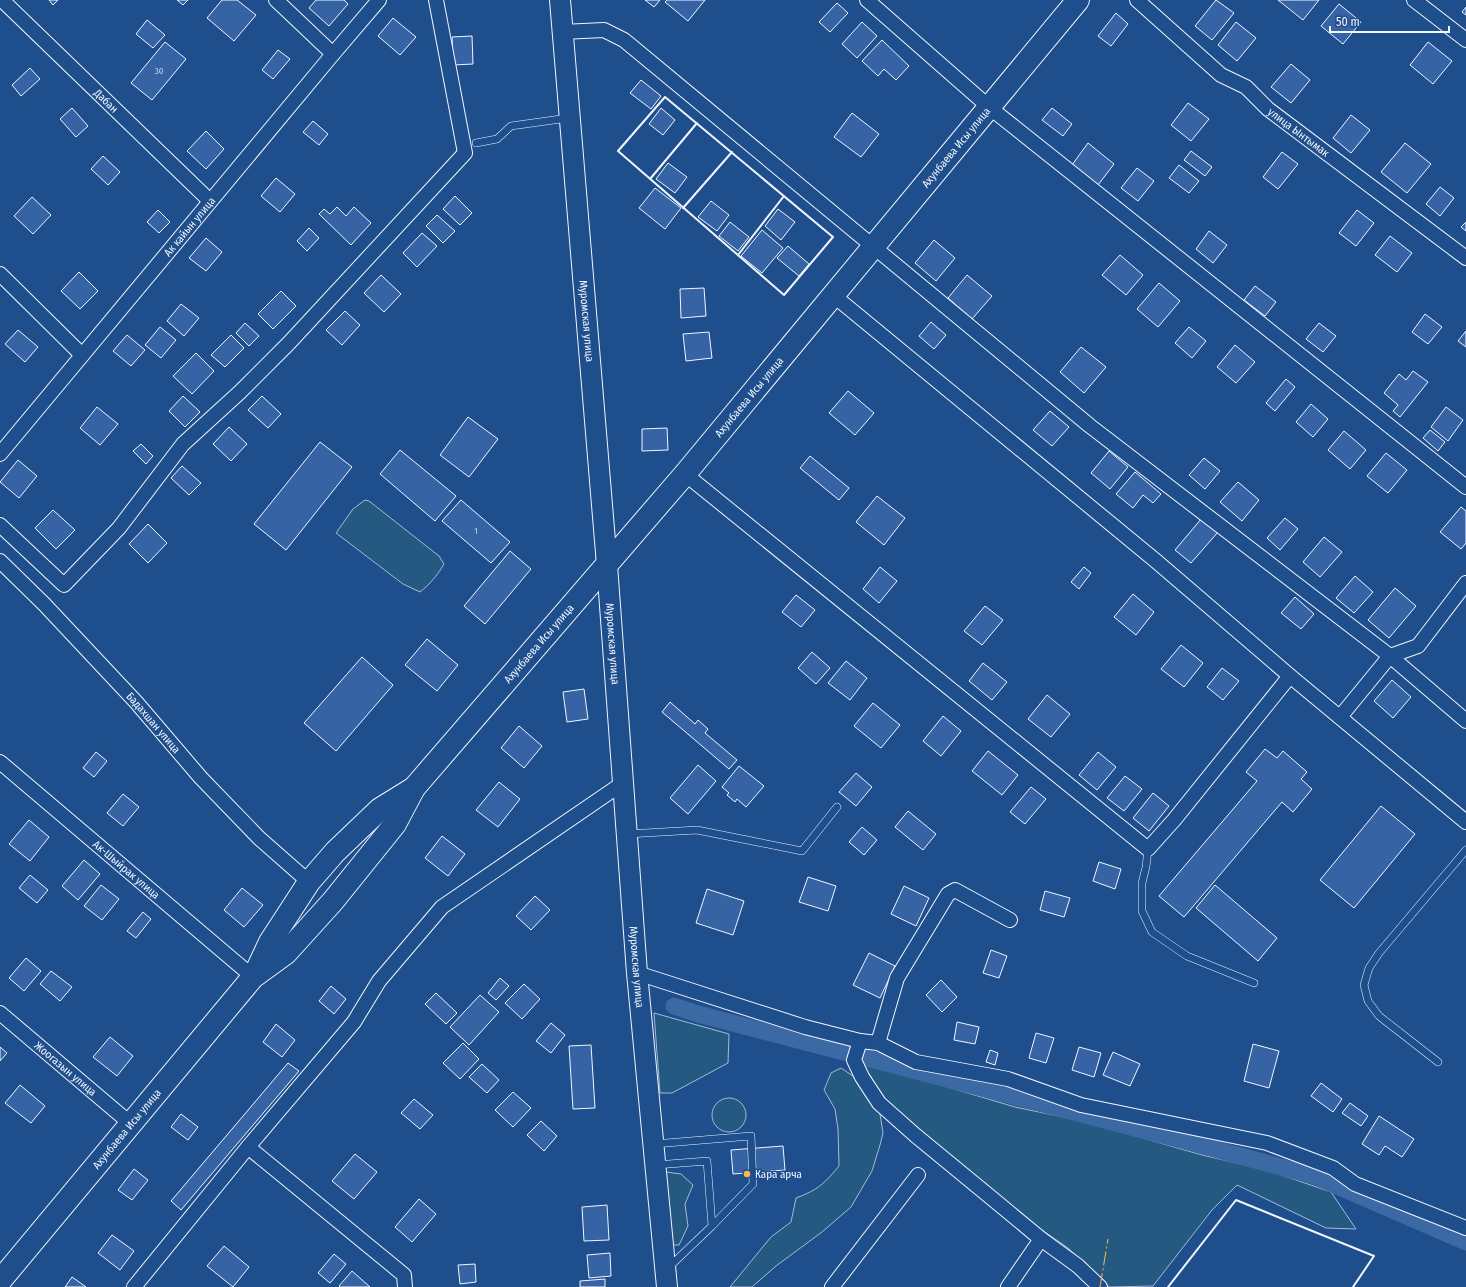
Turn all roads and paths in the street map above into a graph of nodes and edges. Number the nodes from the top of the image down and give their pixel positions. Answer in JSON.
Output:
{"nodes":[{"id":1,"x":2,"y":0,"type":"edge"},
{"id":2,"x":276,"y":0,"type":"edge"},
{"id":3,"x":379,"y":0,"type":"edge"},
{"id":4,"x":436,"y":0,"type":"edge"},
{"id":5,"x":560,"y":0,"type":"edge"},
{"id":6,"x":867,"y":0,"type":"edge"},
{"id":7,"x":1078,"y":0,"type":"edge"},
{"id":8,"x":1137,"y":0,"type":"edge"},
{"id":9,"x":1414,"y":0,"type":"edge"},
{"id":10,"x":562,"y":32,"type":"junction"},
{"id":11,"x":1466,"y":40,"type":"edge"},
{"id":12,"x":333,"y":54,"type":"junction"},
{"id":13,"x":989,"y":107,"type":"junction"},
{"id":14,"x":570,"y":118,"type":"junction"},
{"id":15,"x":462,"y":138,"type":"junction"},
{"id":16,"x":476,"y":143,"type":"junction"},
{"id":17,"x":465,"y":153,"type":"junction"},
{"id":18,"x":210,"y":201,"type":"junction"},
{"id":19,"x":873,"y":246,"type":"junction"},
{"id":20,"x":1466,"y":258,"type":"edge"},
{"id":21,"x":0,"y":274,"type":"edge"},
{"id":22,"x":833,"y":295,"type":"junction"},
{"id":23,"x":82,"y":355,"type":"junction"},
{"id":24,"x":0,"y":454,"type":"edge"},
{"id":25,"x":685,"y":474,"type":"junction"},
{"id":26,"x":1466,"y":487,"type":"edge"},
{"id":27,"x":0,"y":525,"type":"edge"},
{"id":28,"x":0,"y":561,"type":"edge"},
{"id":29,"x":607,"y":565,"type":"junction"},
{"id":30,"x":1466,"y":583,"type":"edge"},
{"id":31,"x":1390,"y":656,"type":"junction"},
{"id":32,"x":1290,"y":676,"type":"junction"},
{"id":33,"x":1340,"y":717,"type":"junction"},
{"id":34,"x":1466,"y":721,"type":"edge"},
{"id":35,"x":0,"y":762,"type":"edge"},
{"id":36,"x":623,"y":783,"type":"junction"},
{"id":37,"x":414,"y":788,"type":"junction"},
{"id":38,"x":837,"y":807,"type":"dead end"},
{"id":39,"x":1466,"y":822,"type":"edge"},
{"id":40,"x":627,"y":834,"type":"junction"},
{"id":41,"x":1148,"y":849,"type":"junction"},
{"id":42,"x":1466,"y":850,"type":"edge"},
{"id":43,"x":309,"y":882,"type":"junction"},
{"id":44,"x":1010,"y":920,"type":"dead end"},
{"id":45,"x":637,"y":973,"type":"junction"},
{"id":46,"x":253,"y":977,"type":"junction"},
{"id":47,"x":1254,"y":983,"type":"dead end"},
{"id":48,"x":0,"y":1013,"type":"edge"},
{"id":49,"x":878,"y":1044,"type":"junction"},
{"id":50,"x":857,"y":1050,"type":"junction"},
{"id":51,"x":1438,"y":1062,"type":"dead end"},
{"id":52,"x":131,"y":1124,"type":"junction"},
{"id":53,"x":652,"y":1144,"type":"junction"},
{"id":54,"x":248,"y":1147,"type":"junction"},
{"id":55,"x":654,"y":1165,"type":"junction"},
{"id":56,"x":918,"y":1175,"type":"dead end"},
{"id":57,"x":712,"y":1226,"type":"junction"},
{"id":58,"x":1466,"y":1228,"type":"edge"},
{"id":59,"x":1041,"y":1238,"type":"junction"},
{"id":60,"x":2,"y":1273,"type":"edge"},
{"id":61,"x":666,"y":1279,"type":"edge"},
{"id":62,"x":134,"y":1287,"type":"edge"},
{"id":63,"x":405,"y":1287,"type":"edge"},
{"id":64,"x":832,"y":1287,"type":"edge"},
{"id":65,"x":1008,"y":1287,"type":"edge"},
{"id":66,"x":1100,"y":1287,"type":"edge"}],
"edges":[{"from":1,"to":18,"type":"street","name":"Дабан"},
{"from":2,"to":12,"type":"street"},
{"from":3,"to":12,"type":"street","name":"Ак кайын улица"},
{"from":4,"to":15,"type":"street"},
{"from":5,"to":10,"type":"main road","name":"Муромская улица"},
{"from":6,"to":13,"type":"street"},
{"from":7,"to":13,"type":"main road","name":"Ахунбаева Исы улица"},
{"from":8,"to":20,"type":"street","name":"улица Ынтымак"},
{"from":9,"to":11,"type":"street"},
{"from":10,"to":14,"type":"main road","name":"Муромская улица"},
{"from":10,"to":19,"type":"street"},
{"from":12,"to":18,"type":"street","name":"Ак кайын улица"},
{"from":13,"to":19,"type":"main road","name":"Ахунбаева Исы улица"},
{"from":13,"to":26,"type":"street"},
{"from":14,"to":16,"type":"lane"},
{"from":14,"to":29,"type":"main road","name":"Муромская улица"},
{"from":15,"to":16,"type":"lane"},
{"from":15,"to":17,"type":"street"},
{"from":16,"to":17,"type":"lane"},
{"from":17,"to":27,"type":"street"},
{"from":18,"to":23,"type":"street","name":"Ак кайын улица"},
{"from":19,"to":22,"type":"main road","name":"Ахунбаева Исы улица"},
{"from":19,"to":31,"type":"street"},
{"from":21,"to":23,"type":"street"},
{"from":22,"to":25,"type":"main road","name":"Ахунбаева Исы улица"},
{"from":22,"to":32,"type":"street"},
{"from":23,"to":24,"type":"street","name":"Ак кайын улица"},
{"from":25,"to":29,"type":"main road","name":"Ахунбаева Исы улица"},
{"from":25,"to":41,"type":"street"},
{"from":28,"to":43,"type":"street","name":"Бадахшан улица"},
{"from":29,"to":36,"type":"main road","name":"Муромская улица"},
{"from":29,"to":37,"type":"main road","name":"Ахунбаева Исы улица"},
{"from":30,"to":31,"type":"street"},
{"from":31,"to":33,"type":"street"},
{"from":31,"to":34,"type":"street"},
{"from":32,"to":33,"type":"street"},
{"from":32,"to":41,"type":"street"},
{"from":33,"to":39,"type":"street"},
{"from":35,"to":46,"type":"street","name":"Ак-Шыйрак улица"},
{"from":36,"to":40,"type":"main road","name":"Муромская улица"},
{"from":36,"to":54,"type":"street"},
{"from":37,"to":43,"type":"main road","name":"Ахунбаева Исы улица"},
{"from":37,"to":46,"type":"main road","name":"Ахунбаева Исы улица"},
{"from":38,"to":40,"type":"lane"},
{"from":40,"to":45,"type":"main road","name":"Муромская улица"},
{"from":41,"to":47,"type":"lane"},
{"from":42,"to":51,"type":"lane"},
{"from":43,"to":46,"type":"main road","name":"Ахунбаева Исы улица"},
{"from":44,"to":49,"type":"street"},
{"from":45,"to":50,"type":"street"},
{"from":45,"to":53,"type":"main road","name":"Муромская улица"},
{"from":46,"to":52,"type":"main road","name":"Ахунбаева Исы улица"},
{"from":48,"to":52,"type":"street","name":"Жоогазын улица"},
{"from":49,"to":50,"type":"street"},
{"from":49,"to":58,"type":"street"},
{"from":50,"to":59,"type":"street"},
{"from":52,"to":60,"type":"main road","name":"Ахунбаева Исы улица"},
{"from":53,"to":55,"type":"main road","name":"Муромская улица"},
{"from":53,"to":57,"type":"lane"},
{"from":54,"to":62,"type":"street"},
{"from":54,"to":63,"type":"street"},
{"from":55,"to":57,"type":"lane"},
{"from":55,"to":61,"type":"main road","name":"Муромская улица"},
{"from":56,"to":64,"type":"street"},
{"from":57,"to":61,"type":"lane"},
{"from":59,"to":65,"type":"street"},
{"from":59,"to":66,"type":"street"}]}
